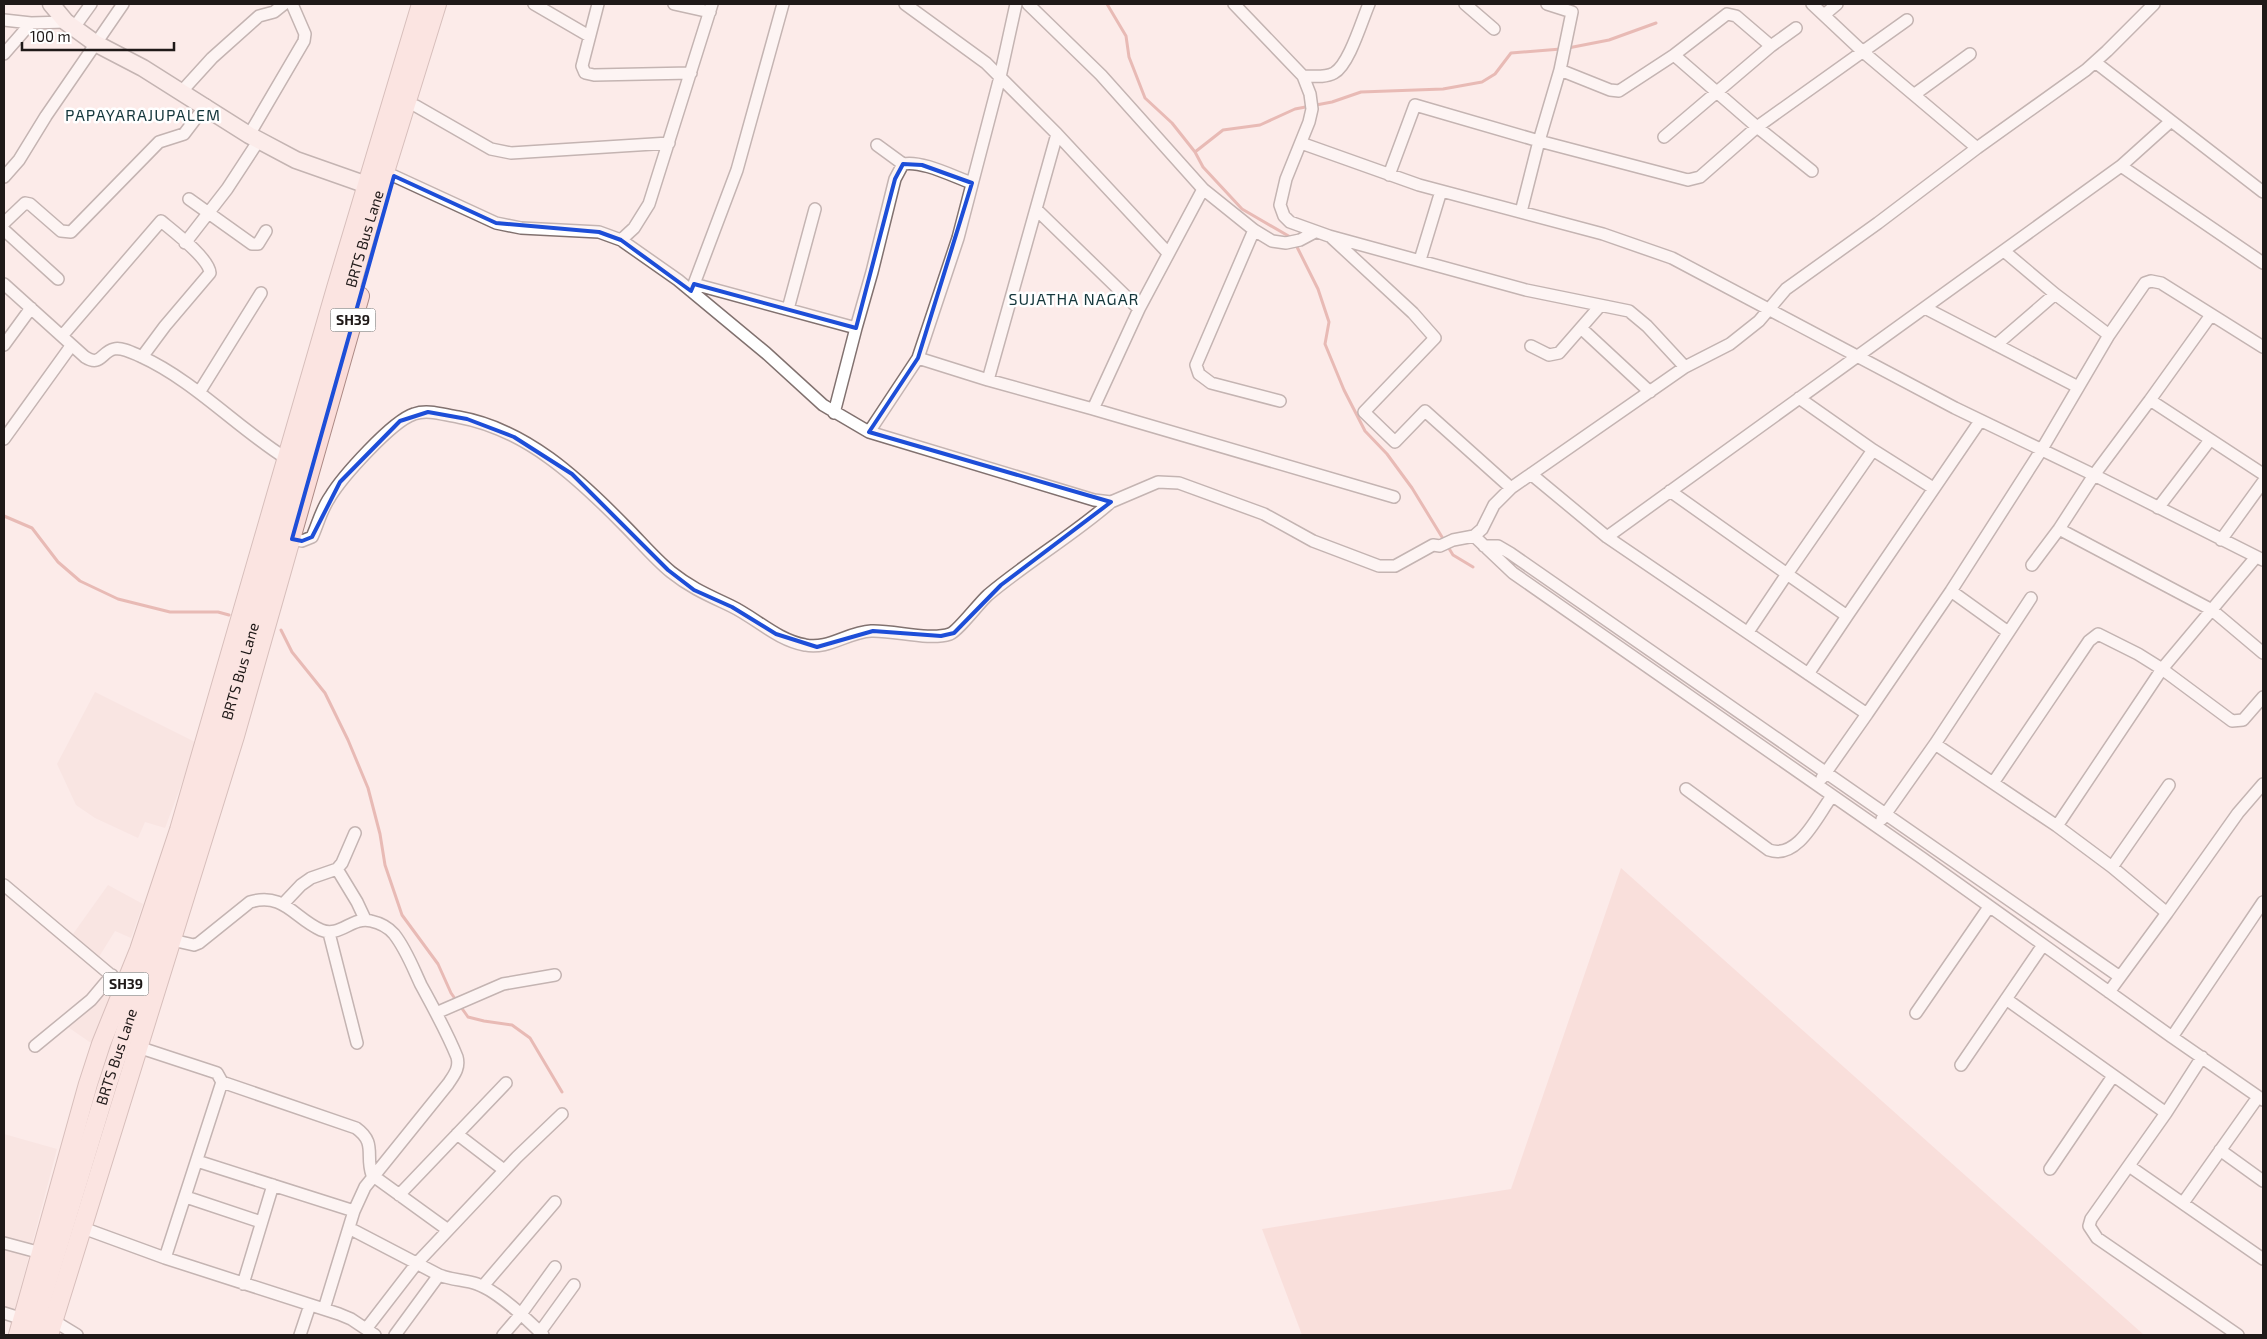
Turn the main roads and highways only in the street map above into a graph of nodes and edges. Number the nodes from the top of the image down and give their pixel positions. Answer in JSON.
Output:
{"nodes":[{"id":1,"x":421,"y":4,"type":"edge"},
{"id":2,"x":437,"y":4,"type":"edge"},
{"id":3,"x":447,"y":4,"type":"edge"},
{"id":4,"x":56,"y":1258,"type":"junction"},
{"id":5,"x":21,"y":1327,"type":"edge"},
{"id":6,"x":52,"y":1328,"type":"edge"},
{"id":7,"x":31,"y":1335,"type":"edge"}],
"edges":[{"from":1,"to":4,"type":"main road","number":"SH39"},
{"from":2,"to":4,"type":"main road","name":"BRTS Bus Lane"},
{"from":3,"to":4,"type":"main road","number":"SH39"},
{"from":4,"to":5,"type":"main road","number":"SH39"},
{"from":4,"to":6,"type":"main road","number":"SH39"},
{"from":4,"to":7,"type":"main road","name":"BRTS Bus Lane"}]}
